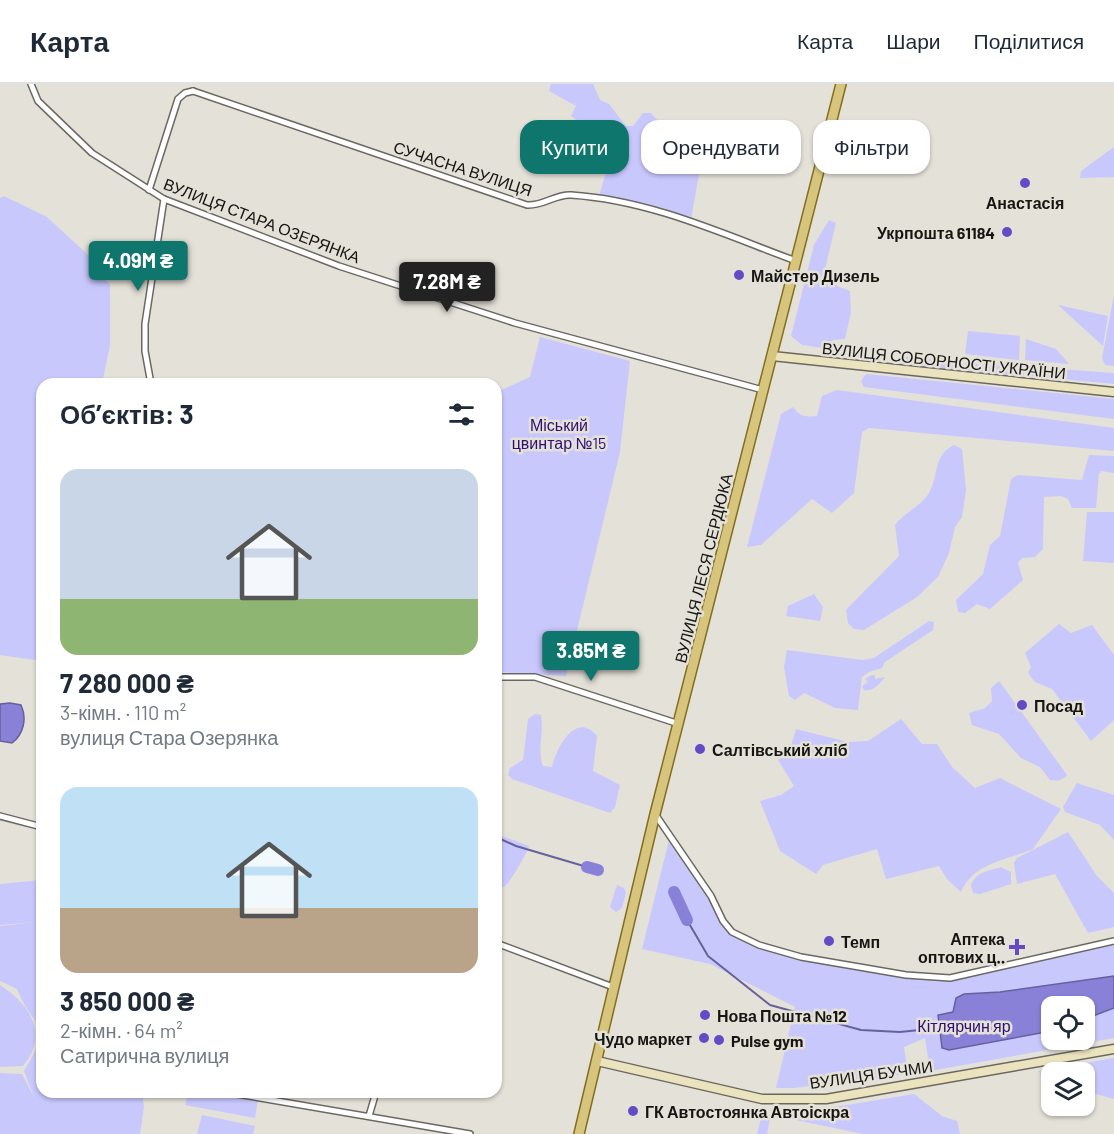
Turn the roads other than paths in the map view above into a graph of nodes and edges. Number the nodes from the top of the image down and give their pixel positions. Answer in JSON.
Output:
{"nodes":[{"id":1,"x":31,"y":84,"type":"edge"},
{"id":2,"x":841,"y":84,"type":"edge"},
{"id":3,"x":192,"y":87,"type":"edge"},
{"id":4,"x":148,"y":190,"type":"junction"},
{"id":5,"x":164,"y":199,"type":"junction"},
{"id":6,"x":796,"y":261,"type":"junction"},
{"id":7,"x":772,"y":356,"type":"junction"},
{"id":8,"x":150,"y":378,"type":"edge"},
{"id":9,"x":763,"y":390,"type":"junction"},
{"id":10,"x":1114,"y":392,"type":"edge"},
{"id":11,"x":502,"y":677,"type":"edge"},
{"id":12,"x":679,"y":724,"type":"junction"},
{"id":13,"x":655,"y":814,"type":"junction"},
{"id":14,"x":0,"y":816,"type":"edge"},
{"id":15,"x":36,"y":825,"type":"edge"},
{"id":16,"x":1114,"y":942,"type":"edge"},
{"id":17,"x":502,"y":945,"type":"edge"},
{"id":18,"x":613,"y":987,"type":"junction"},
{"id":19,"x":1114,"y":1049,"type":"edge"},
{"id":20,"x":597,"y":1060,"type":"junction"},
{"id":21,"x":261,"y":1098,"type":"edge"},
{"id":22,"x":374,"y":1098,"type":"edge"},
{"id":23,"x":369,"y":1116,"type":"junction"},
{"id":24,"x":470,"y":1134,"type":"edge"},
{"id":25,"x":579,"y":1134,"type":"edge"}],
"edges":[{"from":1,"to":4,"type":"street","name":"ВУЛИЦЯ СТАРА ОЗЕРЯНКА"},
{"from":2,"to":6,"type":"main road","name":"ВУЛИЦЯ ЛЕСЯ СЕРДЮКА"},
{"from":3,"to":4,"type":"street"},
{"from":3,"to":6,"type":"street","name":"СУЧАСНА ВУЛИЦЯ"},
{"from":4,"to":5,"type":"street","name":"ВУЛИЦЯ СТАРА ОЗЕРЯНКА"},
{"from":5,"to":8,"type":"street"},
{"from":5,"to":9,"type":"street","name":"ВУЛИЦЯ СТАРА ОЗЕРЯНКА"},
{"from":6,"to":7,"type":"main road","name":"ВУЛИЦЯ ЛЕСЯ СЕРДЮКА"},
{"from":7,"to":9,"type":"main road","name":"ВУЛИЦЯ ЛЕСЯ СЕРДЮКА"},
{"from":7,"to":10,"type":"street","name":"ВУЛИЦЯ СОБОРНОСТІ УКРАЇНИ"},
{"from":9,"to":12,"type":"main road","name":"ВУЛИЦЯ ЛЕСЯ СЕРДЮКА"},
{"from":11,"to":12,"type":"street"},
{"from":12,"to":13,"type":"main road","name":"ВУЛИЦЯ ЛЕСЯ СЕРДЮКА"},
{"from":13,"to":16,"type":"street"},
{"from":13,"to":18,"type":"main road","name":"ВУЛИЦЯ ЛЕСЯ СЕРДЮКА"},
{"from":14,"to":15,"type":"street"},
{"from":17,"to":18,"type":"street"},
{"from":18,"to":20,"type":"main road","name":"ВУЛИЦЯ ЛЕСЯ СЕРДЮКА"},
{"from":19,"to":20,"type":"street","name":"ВУЛИЦЯ БУЧМИ"},
{"from":20,"to":25,"type":"main road","name":"ВУЛИЦЯ ЛЕСЯ СЕРДЮКА"},
{"from":21,"to":23,"type":"street"},
{"from":22,"to":23,"type":"street"},
{"from":23,"to":24,"type":"street"}]}
